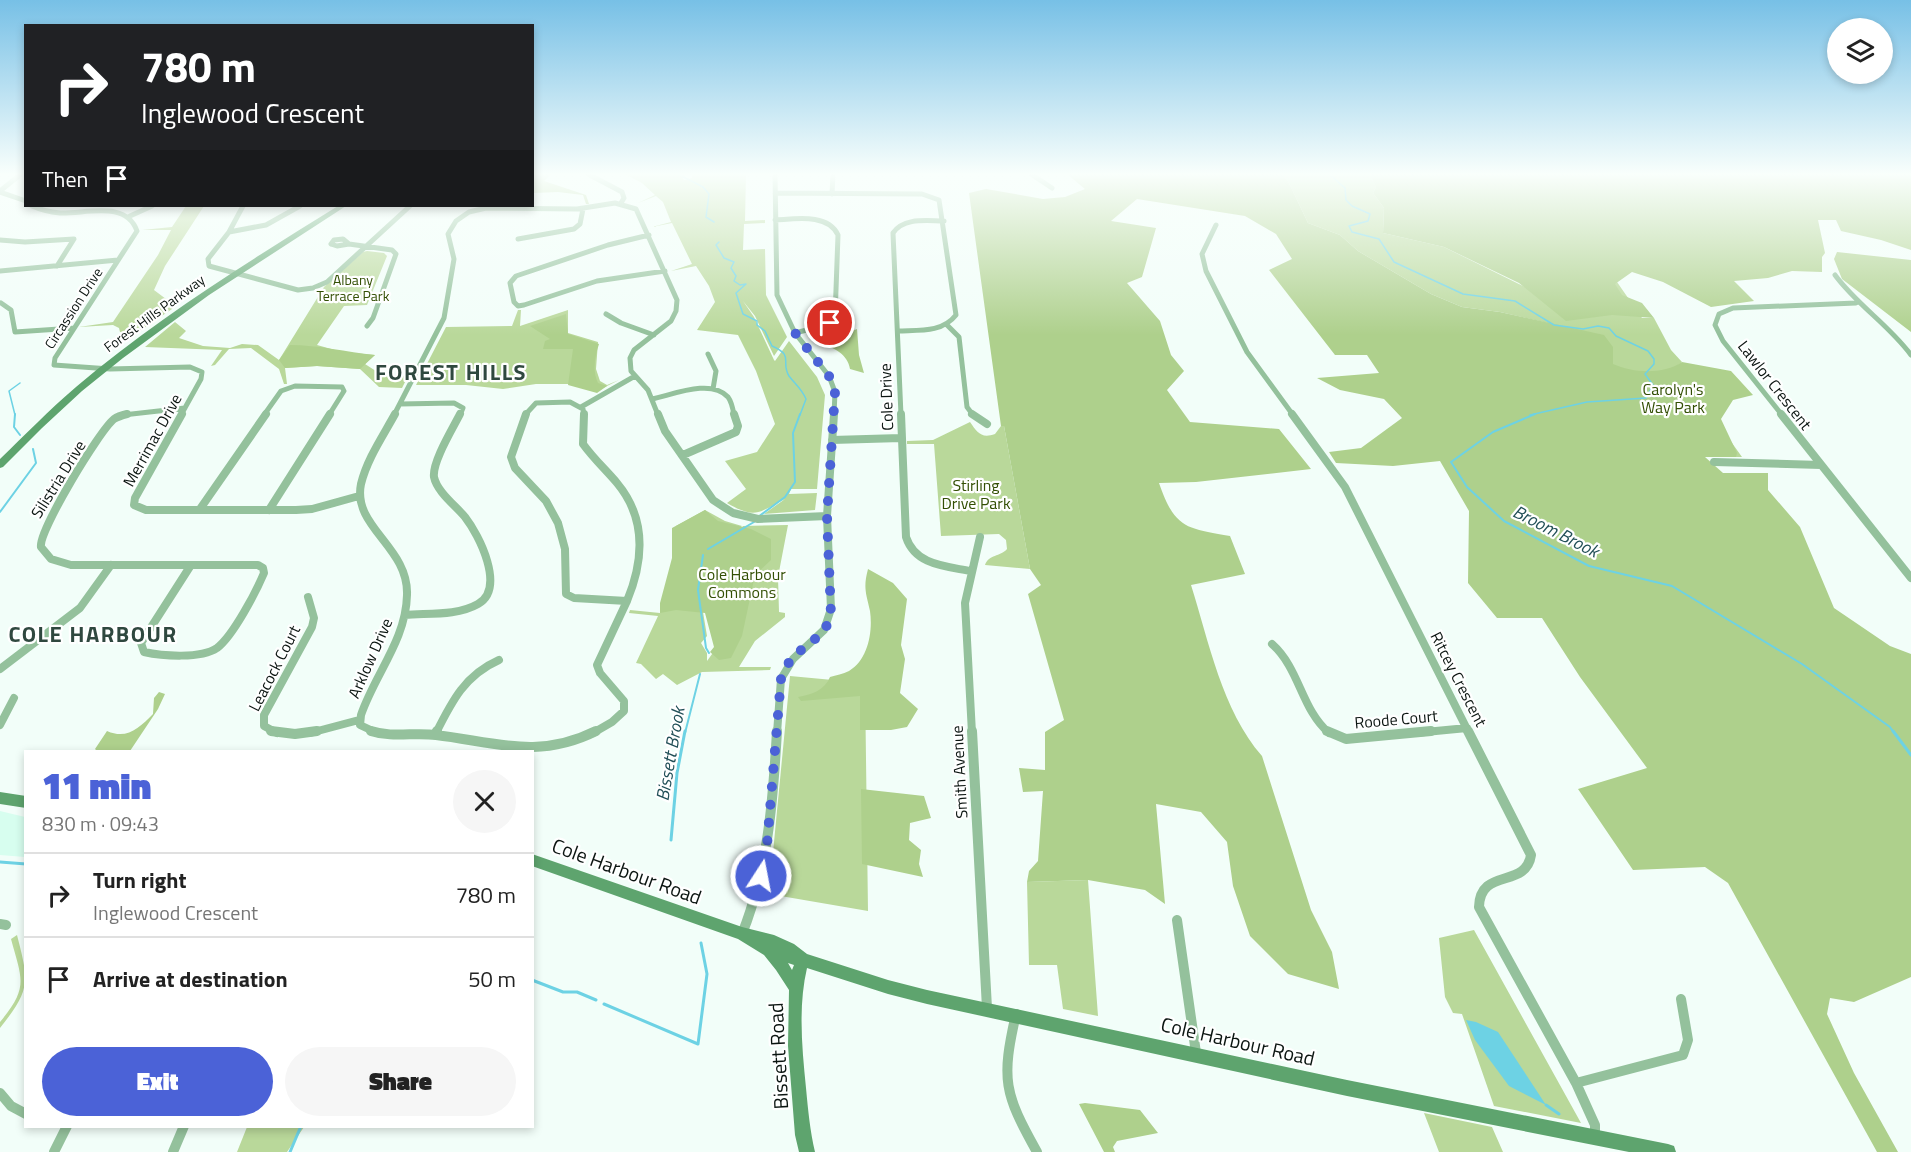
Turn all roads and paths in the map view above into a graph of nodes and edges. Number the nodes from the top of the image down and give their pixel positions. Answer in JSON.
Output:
{"nodes":[{"id":1,"x":136,"y":228,"type":"edge"},
{"id":2,"x":231,"y":228,"type":"edge"},
{"id":3,"x":251,"y":228,"type":"edge"},
{"id":4,"x":307,"y":228,"type":"edge"},
{"id":5,"x":385,"y":228,"type":"edge"},
{"id":6,"x":451,"y":228,"type":"edge"},
{"id":7,"x":575,"y":228,"type":"edge"},
{"id":8,"x":646,"y":228,"type":"edge"},
{"id":9,"x":775,"y":228,"type":"edge"},
{"id":10,"x":833,"y":228,"type":"edge"},
{"id":11,"x":898,"y":228,"type":"edge"},
{"id":12,"x":945,"y":228,"type":"edge"},
{"id":13,"x":1215,"y":228,"type":"edge"},
{"id":14,"x":229,"y":232,"type":"junction"},
{"id":15,"x":649,"y":235,"type":"junction"},
{"id":16,"x":518,"y":239,"type":"dead end"},
{"id":17,"x":0,"y":240,"type":"edge"},
{"id":18,"x":349,"y":244,"type":"dead end"},
{"id":19,"x":363,"y":247,"type":"junction"},
{"id":20,"x":118,"y":260,"type":"junction"},
{"id":21,"x":57,"y":266,"type":"junction"},
{"id":22,"x":0,"y":271,"type":"edge"},
{"id":23,"x":665,"y":271,"type":"junction"},
{"id":24,"x":234,"y":274,"type":"junction"},
{"id":25,"x":1835,"y":274,"type":"dead end"},
{"id":26,"x":1,"y":303,"type":"edge"},
{"id":27,"x":1856,"y":303,"type":"junction"},
{"id":28,"x":606,"y":314,"type":"dead end"},
{"id":29,"x":947,"y":325,"type":"junction"},
{"id":30,"x":367,"y":326,"type":"dead end"},
{"id":31,"x":74,"y":328,"type":"junction"},
{"id":32,"x":898,"y":331,"type":"junction"},
{"id":33,"x":795,"y":333,"type":"junction"},
{"id":34,"x":654,"y":335,"type":"junction"},
{"id":35,"x":708,"y":354,"type":"dead end"},
{"id":36,"x":1911,"y":355,"type":"edge"},
{"id":37,"x":101,"y":368,"type":"junction"},
{"id":38,"x":635,"y":376,"type":"junction"},
{"id":39,"x":713,"y":389,"type":"junction"},
{"id":40,"x":652,"y":399,"type":"junction"},
{"id":41,"x":400,"y":404,"type":"junction"},
{"id":42,"x":581,"y":407,"type":"junction"},
{"id":43,"x":185,"y":408,"type":"junction"},
{"id":44,"x":987,"y":424,"type":"dead end"},
{"id":45,"x":901,"y":438,"type":"junction"},
{"id":46,"x":832,"y":440,"type":"junction"},
{"id":47,"x":683,"y":455,"type":"junction"},
{"id":48,"x":1714,"y":462,"type":"dead end"},
{"id":49,"x":0,"y":465,"type":"edge"},
{"id":50,"x":1821,"y":465,"type":"junction"},
{"id":51,"x":359,"y":496,"type":"junction"},
{"id":52,"x":200,"y":509,"type":"junction"},
{"id":53,"x":269,"y":510,"type":"junction"},
{"id":54,"x":827,"y":516,"type":"junction"},
{"id":55,"x":980,"y":537,"type":"dead end"},
{"id":56,"x":111,"y":565,"type":"junction"},
{"id":57,"x":192,"y":565,"type":"junction"},
{"id":58,"x":969,"y":571,"type":"junction"},
{"id":59,"x":1911,"y":578,"type":"edge"},
{"id":60,"x":308,"y":597,"type":"dead end"},
{"id":61,"x":627,"y":601,"type":"junction"},
{"id":62,"x":405,"y":615,"type":"junction"},
{"id":63,"x":1272,"y":644,"type":"dead end"},
{"id":64,"x":499,"y":660,"type":"dead end"},
{"id":65,"x":0,"y":669,"type":"edge"},
{"id":66,"x":15,"y":698,"type":"dead end"},
{"id":67,"x":359,"y":720,"type":"junction"},
{"id":68,"x":0,"y":725,"type":"edge"},
{"id":69,"x":1467,"y":728,"type":"junction"},
{"id":70,"x":435,"y":735,"type":"junction"},
{"id":71,"x":504,"y":750,"type":"edge"},
{"id":72,"x":0,"y":798,"type":"edge"},
{"id":73,"x":24,"y":802,"type":"edge"},
{"id":74,"x":534,"y":861,"type":"edge"},
{"id":75,"x":1177,"y":920,"type":"dead end"},
{"id":76,"x":742,"y":934,"type":"junction"},
{"id":77,"x":768,"y":950,"type":"junction"},
{"id":78,"x":802,"y":959,"type":"junction"},
{"id":79,"x":795,"y":987,"type":"junction"},
{"id":80,"x":1681,"y":999,"type":"dead end"},
{"id":81,"x":987,"y":1008,"type":"junction"},
{"id":82,"x":1016,"y":1014,"type":"junction"},
{"id":83,"x":1196,"y":1053,"type":"junction"},
{"id":84,"x":1576,"y":1083,"type":"junction"},
{"id":85,"x":0,"y":1093,"type":"edge"},
{"id":86,"x":24,"y":1113,"type":"edge"},
{"id":87,"x":66,"y":1128,"type":"edge"},
{"id":88,"x":183,"y":1128,"type":"edge"},
{"id":89,"x":1595,"y":1136,"type":"junction"},
{"id":90,"x":54,"y":1152,"type":"edge"},
{"id":91,"x":173,"y":1152,"type":"edge"},
{"id":92,"x":807,"y":1152,"type":"edge"},
{"id":93,"x":1037,"y":1152,"type":"edge"},
{"id":94,"x":1668,"y":1152,"type":"edge"}],
"edges":[{"from":1,"to":20,"type":"street","name":"Circassion Drive"},
{"from":2,"to":14,"type":"street"},
{"from":3,"to":14,"type":"street"},
{"from":4,"to":24,"type":"main road","name":"Forest Hills Parkway"},
{"from":5,"to":19,"type":"street"},
{"from":6,"to":41,"type":"street"},
{"from":7,"to":16,"type":"street"},
{"from":8,"to":15,"type":"street"},
{"from":9,"to":33,"type":"street"},
{"from":10,"to":33,"type":"street"},
{"from":11,"to":32,"type":"street","name":"Cole Drive"},
{"from":12,"to":29,"type":"street"},
{"from":13,"to":69,"type":"street","name":"Ritcey Crescent"},
{"from":14,"to":24,"type":"street"},
{"from":15,"to":23,"type":"street"},
{"from":15,"to":23,"type":"street"},
{"from":17,"to":21,"type":"street"},
{"from":18,"to":19,"type":"street"},
{"from":19,"to":24,"type":"street"},
{"from":19,"to":30,"type":"street"},
{"from":20,"to":21,"type":"street"},
{"from":20,"to":31,"type":"street","name":"Circassion Drive"},
{"from":21,"to":22,"type":"street"},
{"from":23,"to":34,"type":"street"},
{"from":24,"to":37,"type":"main road","name":"Forest Hills Parkway"},
{"from":25,"to":27,"type":"street"},
{"from":26,"to":31,"type":"street"},
{"from":27,"to":36,"type":"street"},
{"from":27,"to":50,"type":"street","name":"Lawlor Crescent"},
{"from":28,"to":34,"type":"street"},
{"from":29,"to":32,"type":"street"},
{"from":29,"to":44,"type":"street"},
{"from":31,"to":37,"type":"street","name":"Circassion Drive"},
{"from":32,"to":45,"type":"street","name":"Cole Drive"},
{"from":33,"to":46,"type":"street"},
{"from":34,"to":38,"type":"street"},
{"from":35,"to":39,"type":"street"},
{"from":37,"to":43,"type":"street","name":"Merrimac Drive"},
{"from":37,"to":49,"type":"main road","name":"Forest Hills Parkway"},
{"from":38,"to":40,"type":"street"},
{"from":38,"to":42,"type":"street"},
{"from":39,"to":40,"type":"street"},
{"from":39,"to":47,"type":"street"},
{"from":40,"to":47,"type":"street"},
{"from":41,"to":51,"type":"street"},
{"from":41,"to":62,"type":"street"},
{"from":42,"to":61,"type":"street"},
{"from":42,"to":61,"type":"street"},
{"from":43,"to":52,"type":"street","name":"Merrimac Drive"},
{"from":43,"to":56,"type":"street","name":"Silistria Drive"},
{"from":45,"to":46,"type":"street"},
{"from":45,"to":58,"type":"street","name":"Cole Drive"},
{"from":46,"to":54,"type":"street"},
{"from":47,"to":54,"type":"street"},
{"from":48,"to":50,"type":"street"},
{"from":50,"to":59,"type":"street","name":"Lawlor Crescent"},
{"from":51,"to":53,"type":"street","name":"Merrimac Drive"},
{"from":51,"to":62,"type":"street","name":"Arklow Drive"},
{"from":52,"to":53,"type":"street","name":"Merrimac Drive"},
{"from":52,"to":53,"type":"street"},
{"from":54,"to":76,"type":"street"},
{"from":55,"to":58,"type":"street","name":"Smith Avenue"},
{"from":56,"to":57,"type":"street","name":"Silistria Drive"},
{"from":56,"to":65,"type":"street"},
{"from":57,"to":57,"type":"street","name":"Silistria Drive"},
{"from":58,"to":81,"type":"street","name":"Smith Avenue"},
{"from":60,"to":67,"type":"street","name":"Leacock Court"},
{"from":61,"to":71,"type":"street","name":"Arklow Drive"},
{"from":62,"to":67,"type":"street","name":"Arklow Drive"},
{"from":63,"to":69,"type":"street","name":"Roode Court"},
{"from":64,"to":70,"type":"street"},
{"from":66,"to":68,"type":"street"},
{"from":67,"to":70,"type":"street","name":"Arklow Drive"},
{"from":69,"to":84,"type":"street","name":"Ritcey Crescent"},
{"from":70,"to":71,"type":"street","name":"Arklow Drive"},
{"from":72,"to":73,"type":"main road"},
{"from":74,"to":76,"type":"main road","name":"Cole Harbour Road"},
{"from":75,"to":83,"type":"street"},
{"from":76,"to":77,"type":"main road","name":"Cole Harbour Road"},
{"from":76,"to":78,"type":"main road","name":"Cole Harbour Road"},
{"from":77,"to":78,"type":"main road","name":"Cole Harbour Road"},
{"from":77,"to":79,"type":"main road"},
{"from":78,"to":79,"type":"main road","name":"Bissett Road"},
{"from":78,"to":81,"type":"main road","name":"Cole Harbour Road"},
{"from":79,"to":92,"type":"main road","name":"Bissett Road"},
{"from":80,"to":84,"type":"street"},
{"from":81,"to":82,"type":"main road","name":"Cole Harbour Road"},
{"from":82,"to":83,"type":"main road","name":"Cole Harbour Road"},
{"from":82,"to":93,"type":"street"},
{"from":83,"to":89,"type":"main road","name":"Cole Harbour Road"},
{"from":84,"to":89,"type":"street","name":"Ritcey Crescent"},
{"from":85,"to":86,"type":"street"},
{"from":87,"to":90,"type":"street"},
{"from":88,"to":91,"type":"street"},
{"from":89,"to":94,"type":"main road","name":"Cole Harbour Road"}]}
